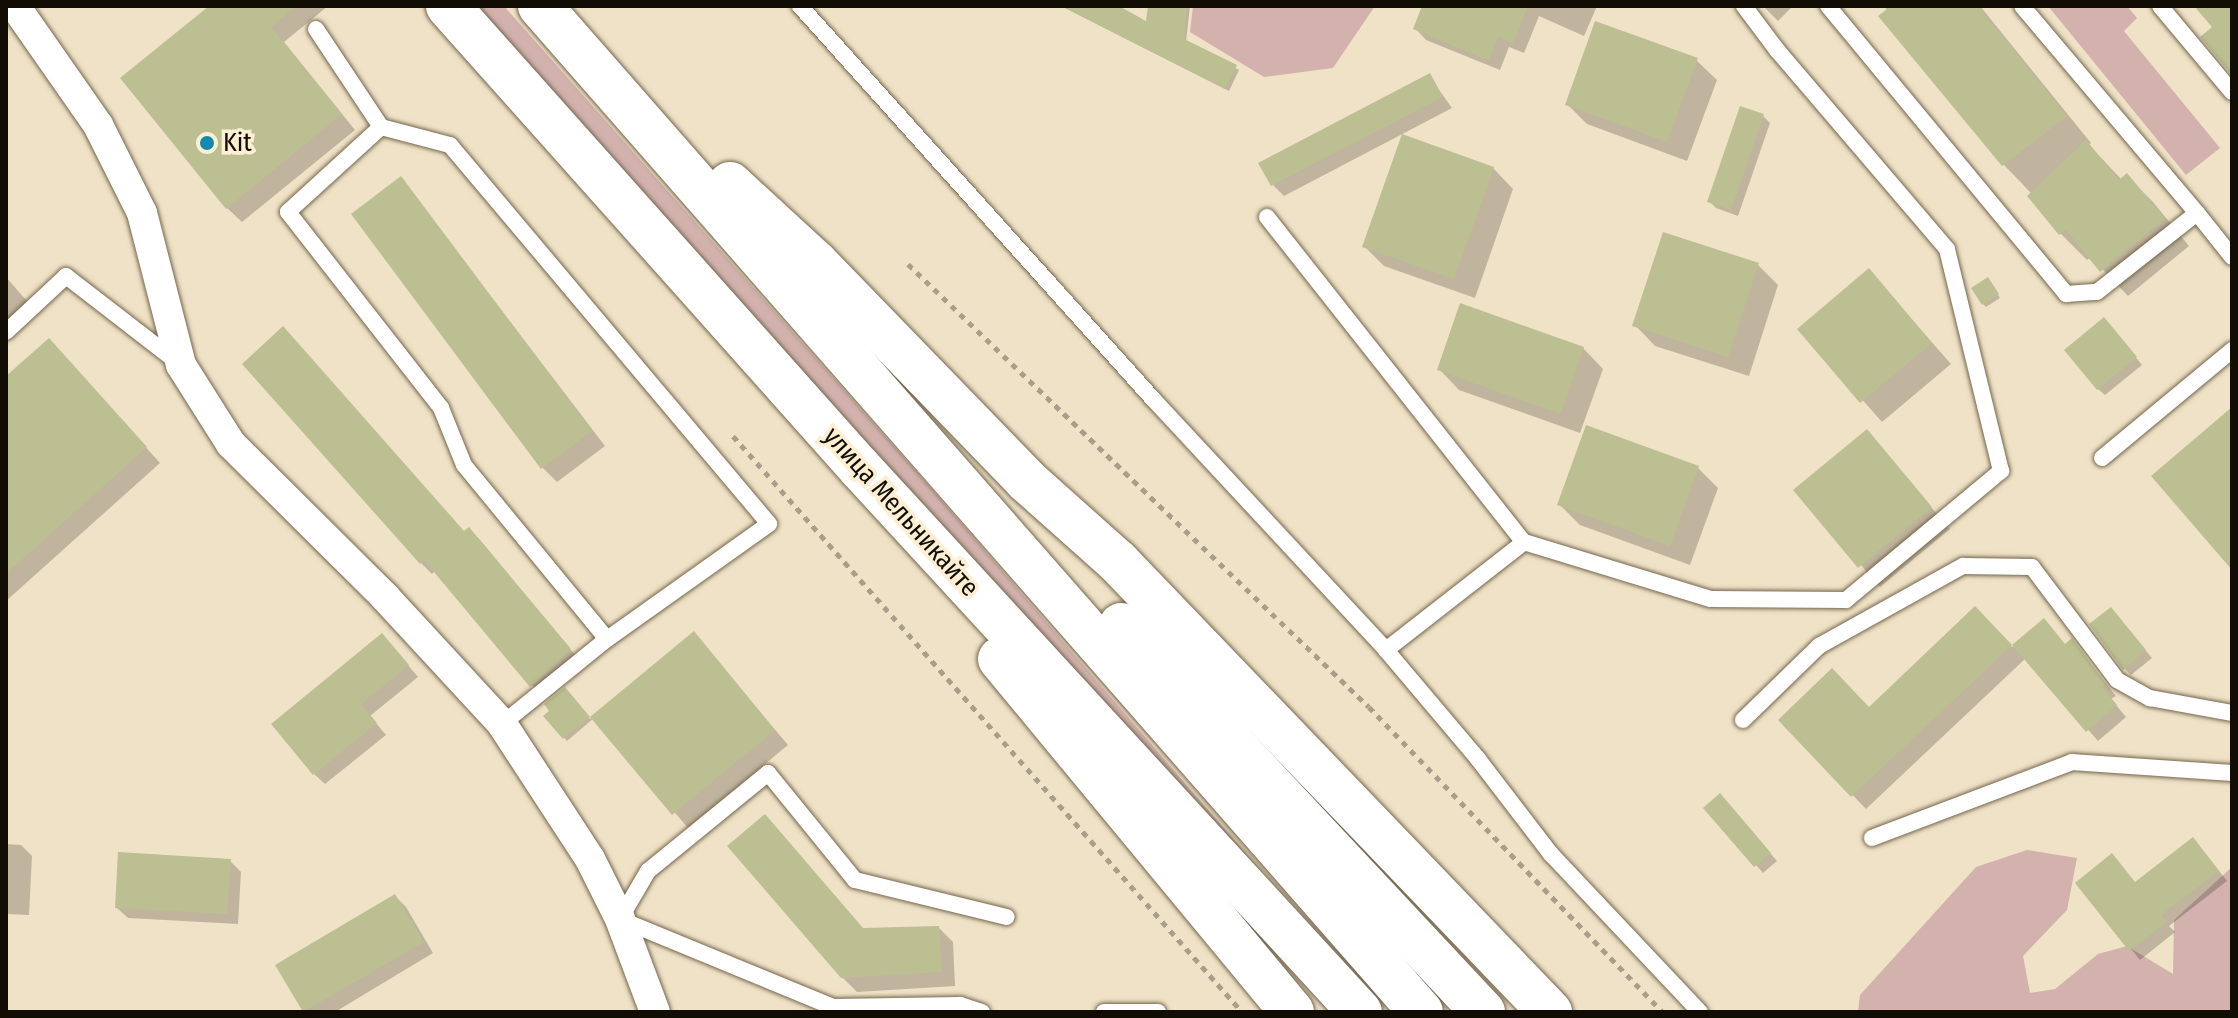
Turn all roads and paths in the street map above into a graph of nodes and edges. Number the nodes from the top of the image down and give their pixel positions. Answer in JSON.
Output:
{"nodes":[{"id":1,"x":15,"y":6,"type":"edge"},
{"id":2,"x":448,"y":6,"type":"edge"},
{"id":3,"x":540,"y":6,"type":"edge"},
{"id":4,"x":800,"y":6,"type":"edge"},
{"id":5,"x":1744,"y":6,"type":"edge"},
{"id":6,"x":1828,"y":6,"type":"edge"},
{"id":7,"x":2022,"y":6,"type":"edge"},
{"id":8,"x":2160,"y":6,"type":"edge"},
{"id":9,"x":316,"y":29,"type":"dead end"},
{"id":10,"x":601,"y":74,"type":"junction"},
{"id":11,"x":2232,"y":92,"type":"edge"},
{"id":12,"x":381,"y":127,"type":"junction"},
{"id":13,"x":2197,"y":213,"type":"junction"},
{"id":14,"x":1267,"y":217,"type":"dead end"},
{"id":15,"x":2232,"y":257,"type":"edge"},
{"id":16,"x":908,"y":264,"type":"dead end"},
{"id":17,"x":6,"y":332,"type":"edge"},
{"id":18,"x":2232,"y":350,"type":"edge"},
{"id":19,"x":181,"y":365,"type":"junction"},
{"id":20,"x":906,"y":421,"type":"junction"},
{"id":21,"x":733,"y":436,"type":"dead end"},
{"id":22,"x":2102,"y":458,"type":"dead end"},
{"id":23,"x":859,"y":467,"type":"junction"},
{"id":24,"x":1524,"y":542,"type":"junction"},
{"id":25,"x":607,"y":639,"type":"junction"},
{"id":26,"x":1386,"y":650,"type":"junction"},
{"id":27,"x":2232,"y":713,"type":"edge"},
{"id":28,"x":1743,"y":720,"type":"dead end"},
{"id":29,"x":502,"y":724,"type":"junction"},
{"id":30,"x":2232,"y":773,"type":"edge"},
{"id":31,"x":1872,"y":838,"type":"dead end"},
{"id":32,"x":1007,"y":917,"type":"dead end"},
{"id":33,"x":620,"y":919,"type":"junction"},
{"id":34,"x":833,"y":1007,"type":"junction"},
{"id":35,"x":1357,"y":1008,"type":"edge"},
{"id":36,"x":655,"y":1012,"type":"edge"},
{"id":37,"x":811,"y":1012,"type":"edge"},
{"id":38,"x":982,"y":1012,"type":"edge"},
{"id":39,"x":1104,"y":1012,"type":"edge"},
{"id":40,"x":1158,"y":1012,"type":"edge"},
{"id":41,"x":1242,"y":1012,"type":"edge"},
{"id":42,"x":1292,"y":1012,"type":"edge"},
{"id":43,"x":1421,"y":1012,"type":"edge"},
{"id":44,"x":1483,"y":1012,"type":"edge"},
{"id":45,"x":1550,"y":1012,"type":"edge"},
{"id":46,"x":1662,"y":1012,"type":"edge"},
{"id":47,"x":1700,"y":1012,"type":"edge"}],
"edges":[{"from":1,"to":19,"type":"street"},
{"from":2,"to":23,"type":"main road","name":"улица Мельникайте"},
{"from":3,"to":10,"type":"main road"},
{"from":4,"to":26,"type":"lane"},
{"from":5,"to":24,"type":"lane"},
{"from":6,"to":13,"type":"lane"},
{"from":7,"to":13,"type":"lane"},
{"from":8,"to":11,"type":"lane"},
{"from":9,"to":12,"type":"lane"},
{"from":10,"to":20,"type":"main road"},
{"from":10,"to":45,"type":"main road"},
{"from":12,"to":25,"type":"lane"},
{"from":12,"to":25,"type":"lane"},
{"from":13,"to":15,"type":"lane"},
{"from":14,"to":24,"type":"lane"},
{"from":16,"to":46,"type":"path"},
{"from":17,"to":19,"type":"lane"},
{"from":18,"to":22,"type":"lane"},
{"from":19,"to":29,"type":"street"},
{"from":20,"to":43,"type":"main road"},
{"from":20,"to":44,"type":"main road"},
{"from":21,"to":41,"type":"path"},
{"from":23,"to":35,"type":"main road","name":"улица Мельникайте"},
{"from":23,"to":42,"type":"main road"},
{"from":24,"to":26,"type":"lane"},
{"from":25,"to":29,"type":"lane"},
{"from":26,"to":47,"type":"lane"},
{"from":27,"to":28,"type":"lane"},
{"from":29,"to":33,"type":"street"},
{"from":30,"to":31,"type":"lane"},
{"from":32,"to":33,"type":"lane"},
{"from":33,"to":34,"type":"lane"},
{"from":33,"to":36,"type":"street"},
{"from":34,"to":37,"type":"lane"},
{"from":34,"to":38,"type":"lane"},
{"from":39,"to":40,"type":"lane"}]}
